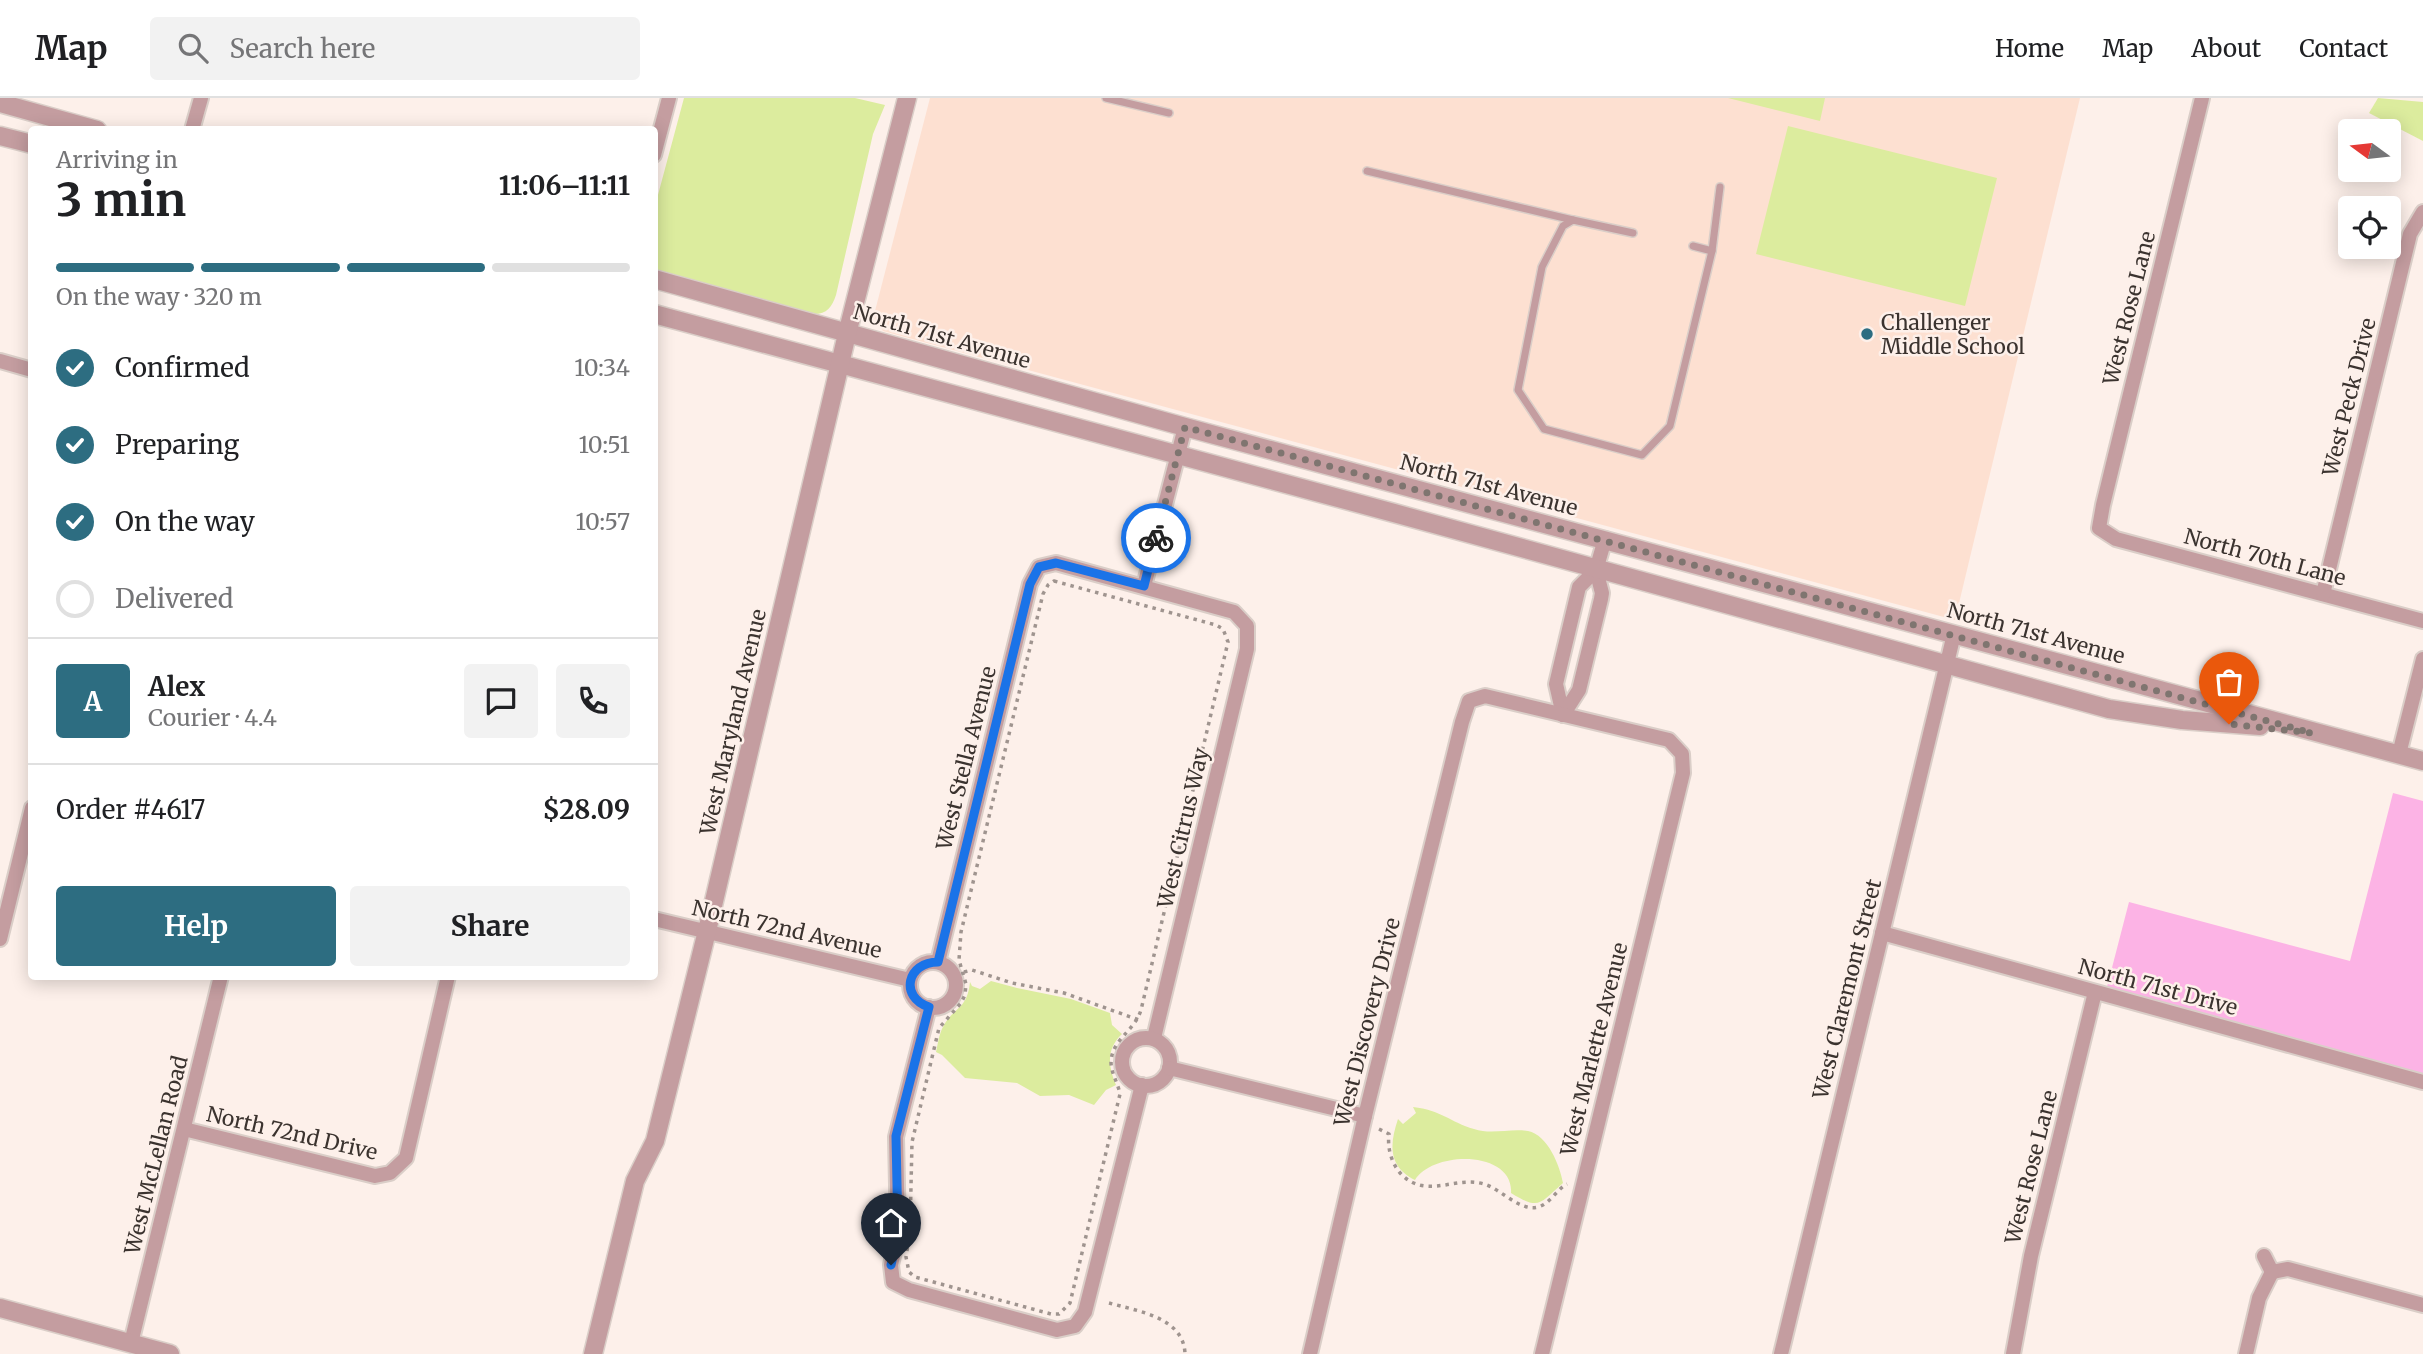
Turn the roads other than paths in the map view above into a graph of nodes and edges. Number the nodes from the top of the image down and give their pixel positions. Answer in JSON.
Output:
{"nodes":[{"id":1,"x":201,"y":98,"type":"edge"},
{"id":2,"x":669,"y":98,"type":"edge"},
{"id":3,"x":907,"y":98,"type":"edge"},
{"id":4,"x":1106,"y":98,"type":"edge"},
{"id":5,"x":2202,"y":98,"type":"edge"},
{"id":6,"x":0,"y":103,"type":"edge"},
{"id":7,"x":1169,"y":113,"type":"dead end"},
{"id":8,"x":83,"y":126,"type":"edge"},
{"id":9,"x":193,"y":126,"type":"edge"},
{"id":10,"x":0,"y":136,"type":"edge"},
{"id":11,"x":658,"y":140,"type":"edge"},
{"id":12,"x":28,"y":144,"type":"edge"},
{"id":13,"x":1367,"y":171,"type":"dead end"},
{"id":14,"x":1720,"y":187,"type":"dead end"},
{"id":15,"x":2423,"y":212,"type":"edge"},
{"id":16,"x":1573,"y":220,"type":"junction"},
{"id":17,"x":1633,"y":233,"type":"dead end"},
{"id":18,"x":1693,"y":246,"type":"dead end"},
{"id":19,"x":1712,"y":251,"type":"junction"},
{"id":20,"x":658,"y":280,"type":"edge"},
{"id":21,"x":658,"y":315,"type":"edge"},
{"id":22,"x":847,"y":334,"type":"junction"},
{"id":23,"x":0,"y":361,"type":"edge"},
{"id":24,"x":840,"y":364,"type":"junction"},
{"id":25,"x":28,"y":369,"type":"edge"},
{"id":26,"x":1185,"y":427,"type":"junction"},
{"id":27,"x":1178,"y":456,"type":"junction"},
{"id":28,"x":2099,"y":528,"type":"joint"},
{"id":29,"x":1605,"y":539,"type":"junction"},
{"id":30,"x":1596,"y":570,"type":"junction"},
{"id":31,"x":1144,"y":586,"type":"junction"},
{"id":32,"x":2323,"y":594,"type":"junction"},
{"id":33,"x":2423,"y":621,"type":"edge"},
{"id":34,"x":1954,"y":634,"type":"junction"},
{"id":35,"x":2423,"y":659,"type":"edge"},
{"id":36,"x":1947,"y":665,"type":"junction"},
{"id":37,"x":1563,"y":715,"type":"junction"},
{"id":38,"x":2312,"y":733,"type":"junction"},
{"id":39,"x":2399,"y":754,"type":"junction"},
{"id":40,"x":2423,"y":761,"type":"edge"},
{"id":41,"x":28,"y":824,"type":"edge"},
{"id":42,"x":658,"y":920,"type":"edge"},
{"id":43,"x":707,"y":931,"type":"junction"},
{"id":44,"x":1882,"y":933,"type":"junction"},
{"id":45,"x":0,"y":939,"type":"edge"},
{"id":46,"x":938,"y":962,"type":"junction"},
{"id":47,"x":220,"y":980,"type":"edge"},
{"id":48,"x":447,"y":980,"type":"edge"},
{"id":49,"x":910,"y":980,"type":"junction"},
{"id":50,"x":2095,"y":992,"type":"junction"},
{"id":51,"x":929,"y":1007,"type":"junction"},
{"id":52,"x":1154,"y":1038,"type":"junction"},
{"id":53,"x":1169,"y":1068,"type":"junction"},
{"id":54,"x":2423,"y":1082,"type":"edge"},
{"id":55,"x":1143,"y":1085,"type":"junction"},
{"id":56,"x":1365,"y":1116,"type":"junction"},
{"id":57,"x":184,"y":1129,"type":"junction"},
{"id":58,"x":2263,"y":1256,"type":"dead end"},
{"id":59,"x":2272,"y":1272,"type":"junction"},
{"id":60,"x":2423,"y":1305,"type":"edge"},
{"id":61,"x":0,"y":1308,"type":"edge"},
{"id":62,"x":131,"y":1343,"type":"junction"},
{"id":63,"x":170,"y":1354,"type":"edge"},
{"id":64,"x":593,"y":1354,"type":"edge"},
{"id":65,"x":1310,"y":1354,"type":"edge"},
{"id":66,"x":1542,"y":1354,"type":"edge"},
{"id":67,"x":1780,"y":1354,"type":"edge"},
{"id":68,"x":2013,"y":1354,"type":"edge"},
{"id":69,"x":2246,"y":1354,"type":"edge"}],
"edges":[{"from":1,"to":9,"type":"street"},
{"from":2,"to":11,"type":"street"},
{"from":3,"to":22,"type":"street","name":"West Maryland Avenue"},
{"from":4,"to":7,"type":"lane"},
{"from":5,"to":28,"type":"street","name":"West Rose Lane"},
{"from":6,"to":8,"type":"street"},
{"from":10,"to":12,"type":"street"},
{"from":13,"to":16,"type":"lane"},
{"from":14,"to":19,"type":"lane"},
{"from":15,"to":32,"type":"street","name":"West Peck Drive"},
{"from":16,"to":17,"type":"lane"},
{"from":16,"to":19,"type":"lane"},
{"from":18,"to":19,"type":"lane"},
{"from":20,"to":22,"type":"street","name":"North 71st Avenue"},
{"from":21,"to":24,"type":"street","name":"North 71st Avenue"},
{"from":22,"to":24,"type":"street","name":"West Maryland Avenue"},
{"from":22,"to":26,"type":"street","name":"North 71st Avenue"},
{"from":23,"to":25,"type":"street"},
{"from":24,"to":27,"type":"street","name":"North 71st Avenue"},
{"from":24,"to":43,"type":"street","name":"West Maryland Avenue"},
{"from":26,"to":27,"type":"street"},
{"from":26,"to":29,"type":"street","name":"North 71st Avenue"},
{"from":27,"to":30,"type":"street","name":"North 71st Avenue"},
{"from":27,"to":31,"type":"street"},
{"from":28,"to":32,"type":"street","name":"North 70th Lane"},
{"from":29,"to":30,"type":"street"},
{"from":29,"to":34,"type":"street","name":"North 71st Avenue"},
{"from":30,"to":36,"type":"street","name":"North 71st Avenue"},
{"from":30,"to":37,"type":"street"},
{"from":30,"to":37,"type":"street"},
{"from":31,"to":46,"type":"street","name":"West Stella Avenue"},
{"from":31,"to":52,"type":"street","name":"West Citrus Way"},
{"from":32,"to":33,"type":"street","name":"North 70th Lane"},
{"from":34,"to":36,"type":"street","name":"West Claremont Street"},
{"from":34,"to":38,"type":"street","name":"North 71st Avenue"},
{"from":35,"to":39,"type":"street"},
{"from":36,"to":38,"type":"street","name":"North 71st Avenue"},
{"from":36,"to":44,"type":"street","name":"West Claremont Street"},
{"from":37,"to":56,"type":"street","name":"West Discovery Drive"},
{"from":37,"to":66,"type":"street","name":"West Marlette Avenue"},
{"from":38,"to":39,"type":"street","name":"North 71st Avenue"},
{"from":39,"to":40,"type":"street","name":"North 71st Avenue"},
{"from":41,"to":45,"type":"street"},
{"from":42,"to":43,"type":"street","name":"North 72nd Avenue"},
{"from":43,"to":49,"type":"street","name":"North 72nd Avenue"},
{"from":43,"to":64,"type":"street","name":"West Maryland Avenue"},
{"from":44,"to":50,"type":"street","name":"North 71st Drive"},
{"from":44,"to":67,"type":"street","name":"West Claremont Street"},
{"from":46,"to":49,"type":"street"},
{"from":46,"to":51,"type":"street"},
{"from":47,"to":57,"type":"street","name":"West McLellan Road"},
{"from":48,"to":57,"type":"street","name":"North 72nd Drive"},
{"from":49,"to":51,"type":"street"},
{"from":50,"to":54,"type":"street","name":"North 71st Drive"},
{"from":50,"to":68,"type":"street","name":"West Rose Lane"},
{"from":51,"to":55,"type":"street"},
{"from":52,"to":53,"type":"street"},
{"from":52,"to":55,"type":"street"},
{"from":53,"to":55,"type":"street"},
{"from":53,"to":56,"type":"street"},
{"from":56,"to":65,"type":"street","name":"West Discovery Drive"},
{"from":57,"to":62,"type":"street","name":"West McLellan Road"},
{"from":58,"to":59,"type":"street"},
{"from":59,"to":60,"type":"street"},
{"from":59,"to":69,"type":"street"},
{"from":61,"to":62,"type":"street"},
{"from":62,"to":63,"type":"street"}]}
